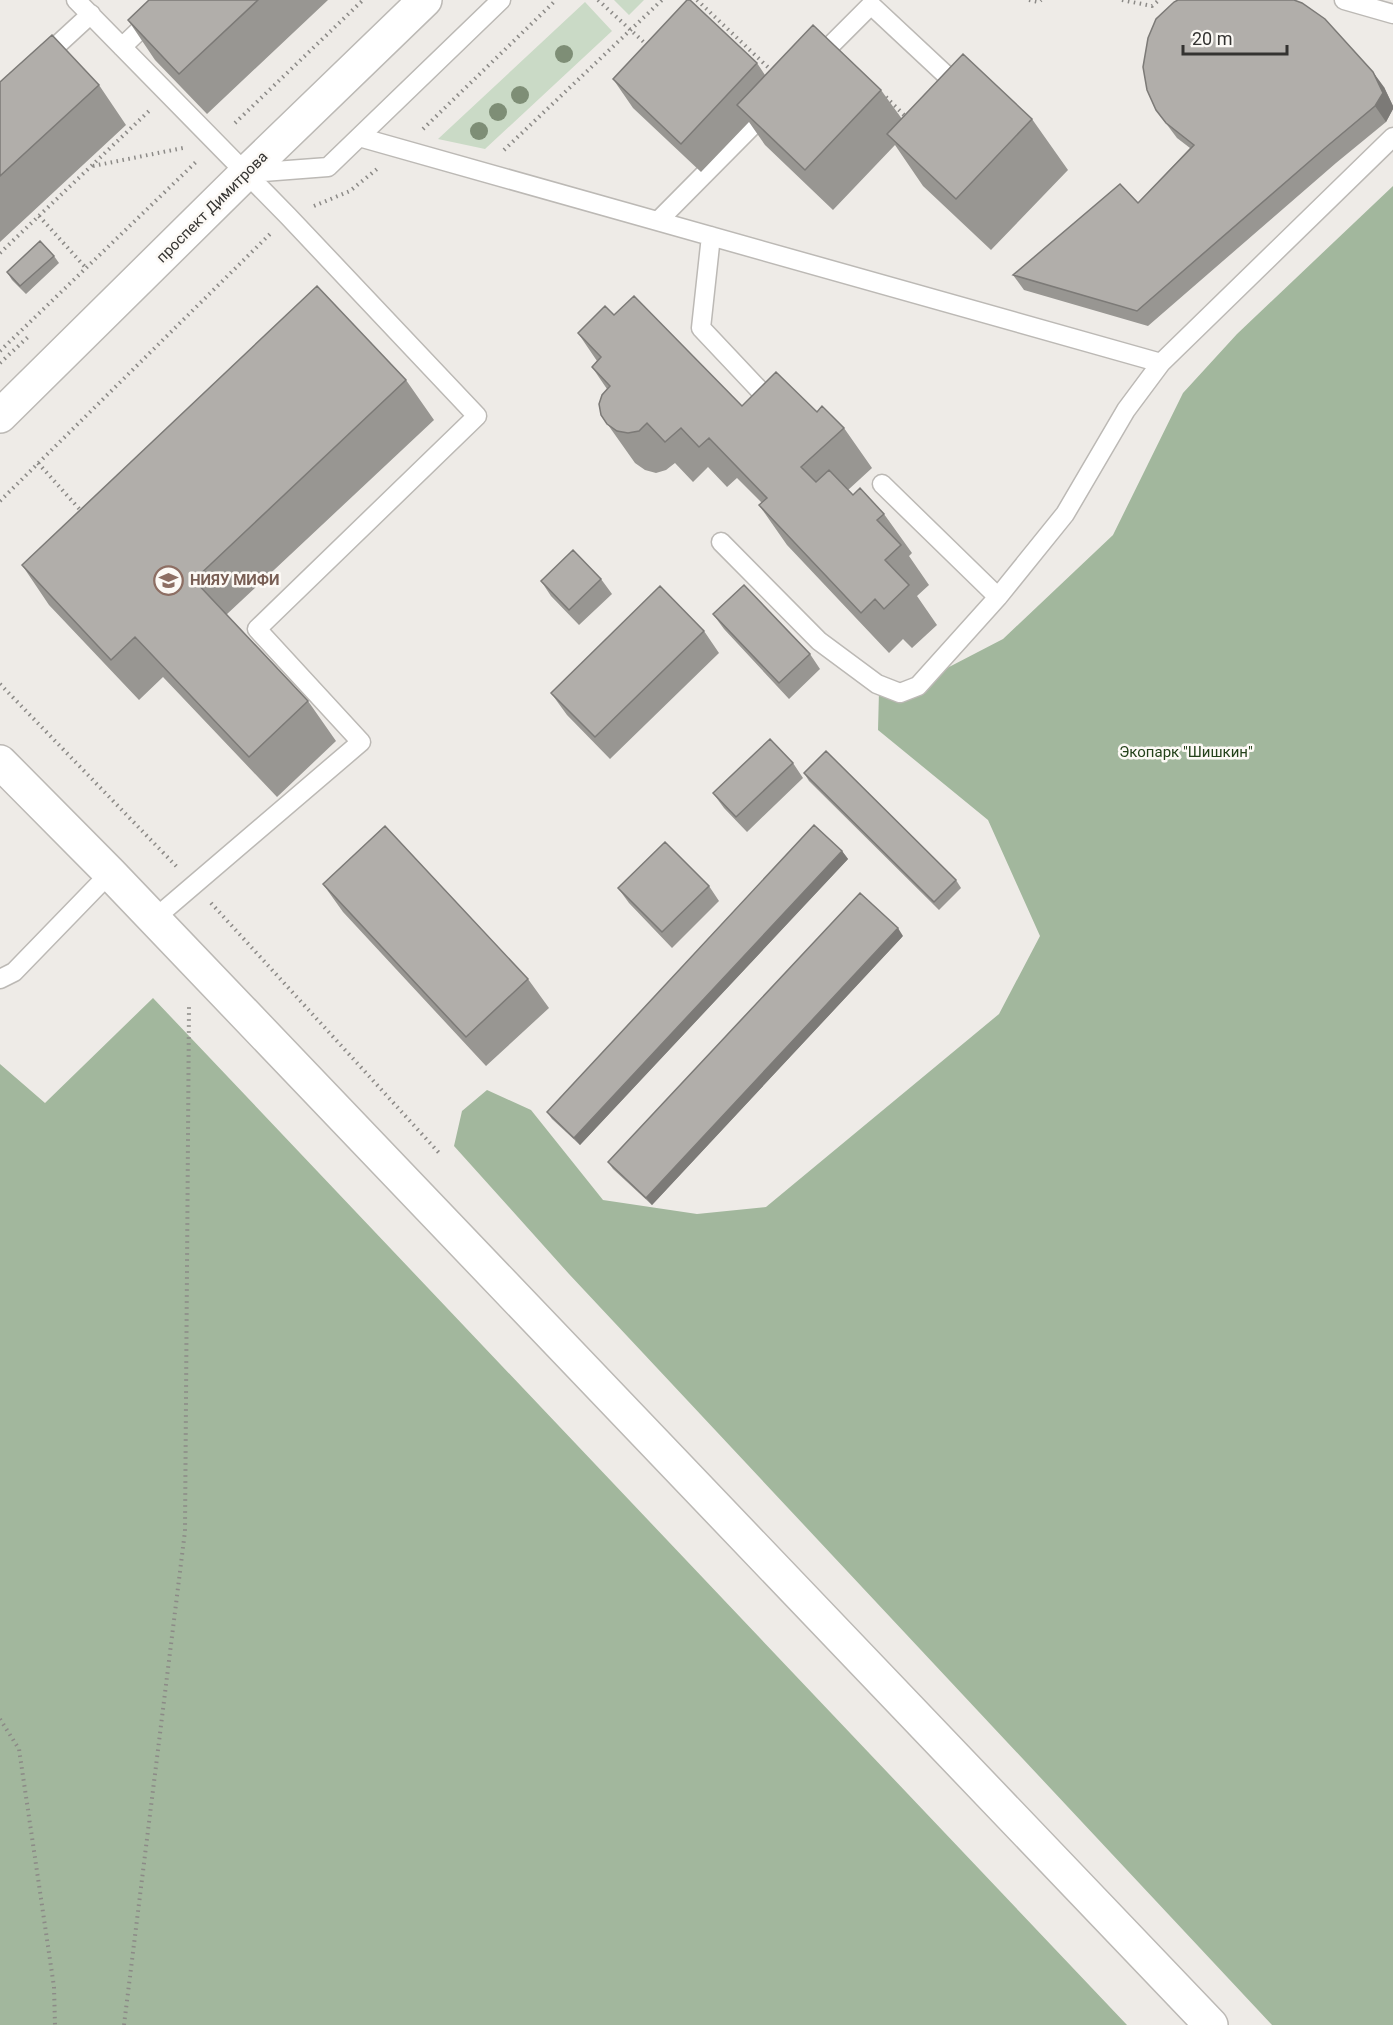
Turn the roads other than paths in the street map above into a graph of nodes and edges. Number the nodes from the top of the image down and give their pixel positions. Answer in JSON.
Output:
{"nodes":[{"id":1,"x":76,"y":0,"type":"edge"},
{"id":2,"x":171,"y":0,"type":"edge"},
{"id":3,"x":425,"y":0,"type":"edge"},
{"id":4,"x":501,"y":0,"type":"edge"},
{"id":5,"x":1344,"y":0,"type":"edge"},
{"id":6,"x":91,"y":14,"type":"junction"},
{"id":7,"x":1393,"y":14,"type":"edge"},
{"id":8,"x":122,"y":47,"type":"junction"},
{"id":9,"x":803,"y":74,"type":"edge"},
{"id":10,"x":25,"y":75,"type":"edge"},
{"id":11,"x":789,"y":88,"type":"edge"},
{"id":12,"x":960,"y":104,"type":"edge"},
{"id":13,"x":359,"y":137,"type":"junction"},
{"id":14,"x":1393,"y":137,"type":"edge"},
{"id":15,"x":246,"y":173,"type":"junction"},
{"id":16,"x":658,"y":221,"type":"junction"},
{"id":17,"x":711,"y":236,"type":"junction"},
{"id":18,"x":1161,"y":363,"type":"junction"},
{"id":19,"x":768,"y":399,"type":"edge"},
{"id":20,"x":0,"y":416,"type":"edge"},
{"id":21,"x":882,"y":484,"type":"dead end"},
{"id":22,"x":721,"y":542,"type":"dead end"},
{"id":23,"x":998,"y":597,"type":"junction"},
{"id":24,"x":0,"y":762,"type":"edge"},
{"id":25,"x":110,"y":873,"type":"junction"},
{"id":26,"x":154,"y":919,"type":"junction"},
{"id":27,"x":0,"y":979,"type":"edge"},
{"id":28,"x":1211,"y":2025,"type":"edge"}],
"edges":[{"from":1,"to":6,"type":"lane"},
{"from":2,"to":8,"type":"lane"},
{"from":3,"to":15,"type":"main road","name":"проспект Димитрова"},
{"from":4,"to":13,"type":"lane"},
{"from":5,"to":7,"type":"lane"},
{"from":6,"to":8,"type":"lane"},
{"from":6,"to":10,"type":"lane"},
{"from":8,"to":15,"type":"lane"},
{"from":9,"to":12,"type":"lane"},
{"from":11,"to":16,"type":"lane"},
{"from":13,"to":15,"type":"lane"},
{"from":13,"to":16,"type":"lane"},
{"from":14,"to":18,"type":"lane"},
{"from":15,"to":20,"type":"main road","name":"проспект Димитрова"},
{"from":15,"to":26,"type":"lane"},
{"from":16,"to":17,"type":"lane"},
{"from":17,"to":18,"type":"lane"},
{"from":17,"to":19,"type":"lane"},
{"from":18,"to":23,"type":"lane"},
{"from":21,"to":23,"type":"lane"},
{"from":22,"to":23,"type":"lane"},
{"from":24,"to":25,"type":"main road"},
{"from":25,"to":26,"type":"main road"},
{"from":25,"to":27,"type":"lane"},
{"from":26,"to":28,"type":"main road"}]}
